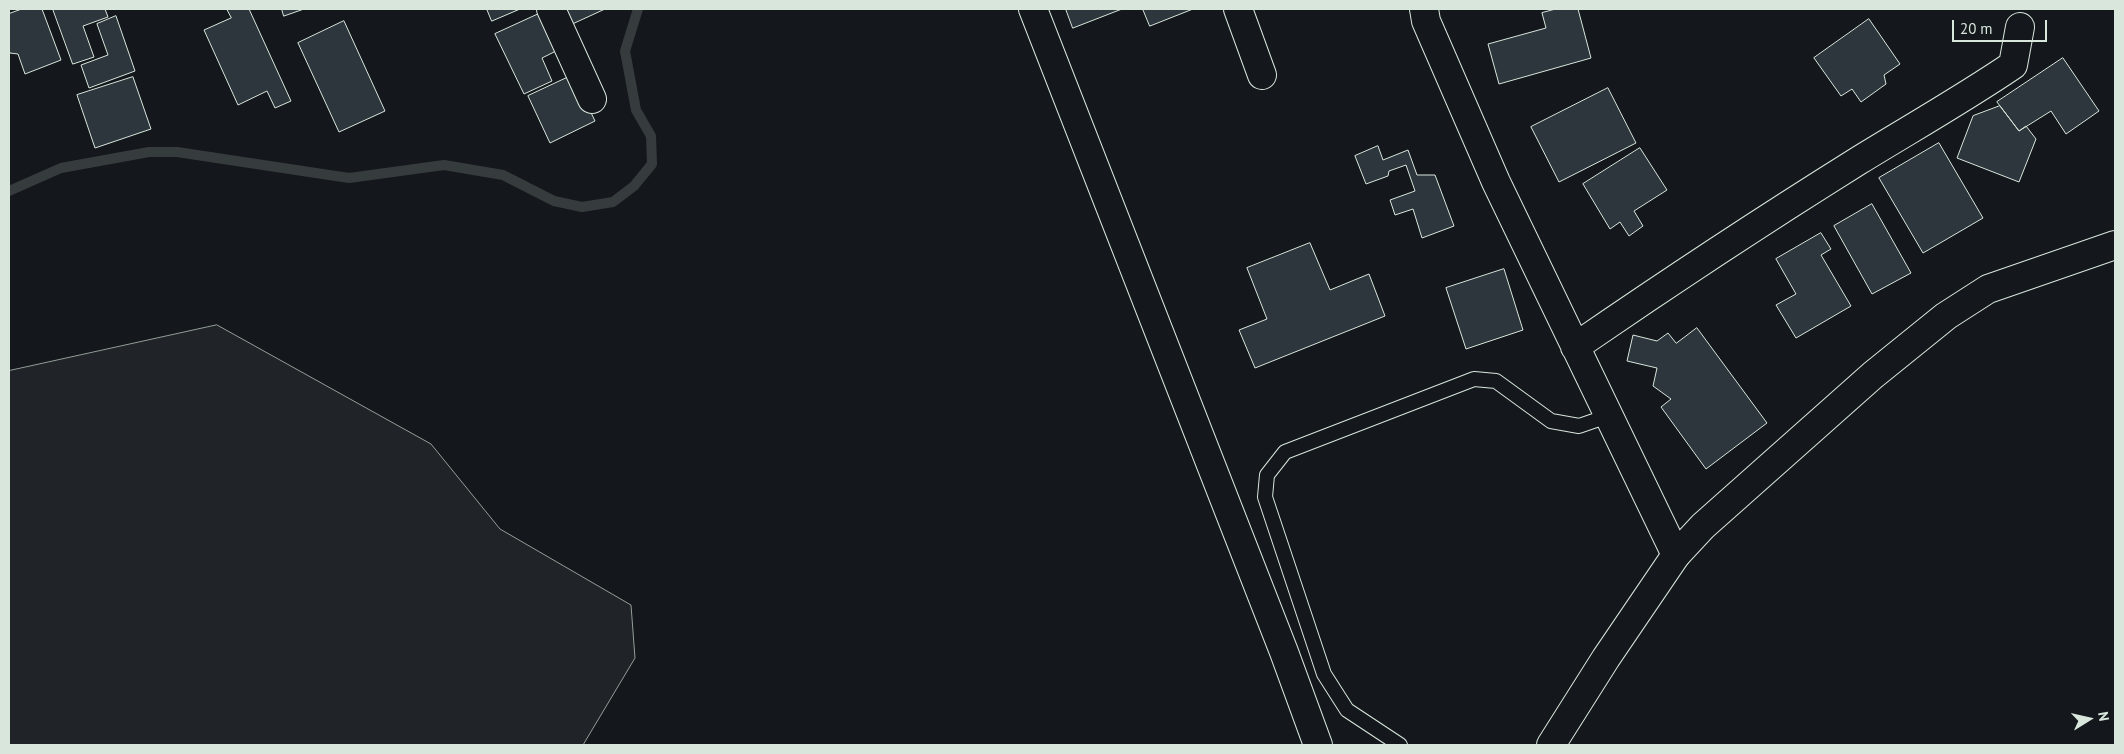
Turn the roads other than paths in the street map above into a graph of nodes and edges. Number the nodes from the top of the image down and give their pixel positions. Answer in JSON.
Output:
{"nodes":[{"id":1,"x":551,"y":9,"type":"edge"},
{"id":2,"x":1033,"y":9,"type":"edge"},
{"id":3,"x":1238,"y":9,"type":"edge"},
{"id":4,"x":1424,"y":9,"type":"edge"},
{"id":5,"x":2020,"y":27,"type":"dead end"},
{"id":6,"x":1262,"y":75,"type":"dead end"},
{"id":7,"x":592,"y":99,"type":"dead end"},
{"id":8,"x":2115,"y":245,"type":"edge"},
{"id":9,"x":1575,"y":347,"type":"junction"},
{"id":10,"x":1608,"y":416,"type":"junction"},
{"id":11,"x":1676,"y":555,"type":"junction"},
{"id":12,"x":1318,"y":745,"type":"edge"},
{"id":13,"x":1400,"y":745,"type":"edge"},
{"id":14,"x":1551,"y":745,"type":"edge"}],
"edges":[{"from":1,"to":7,"type":"street"},
{"from":2,"to":12,"type":"street"},
{"from":3,"to":6,"type":"street"},
{"from":4,"to":9,"type":"street"},
{"from":5,"to":9,"type":"street"},
{"from":8,"to":11,"type":"street"},
{"from":9,"to":10,"type":"street"},
{"from":10,"to":11,"type":"street"},
{"from":10,"to":13,"type":"lane"},
{"from":11,"to":14,"type":"street"}]}
